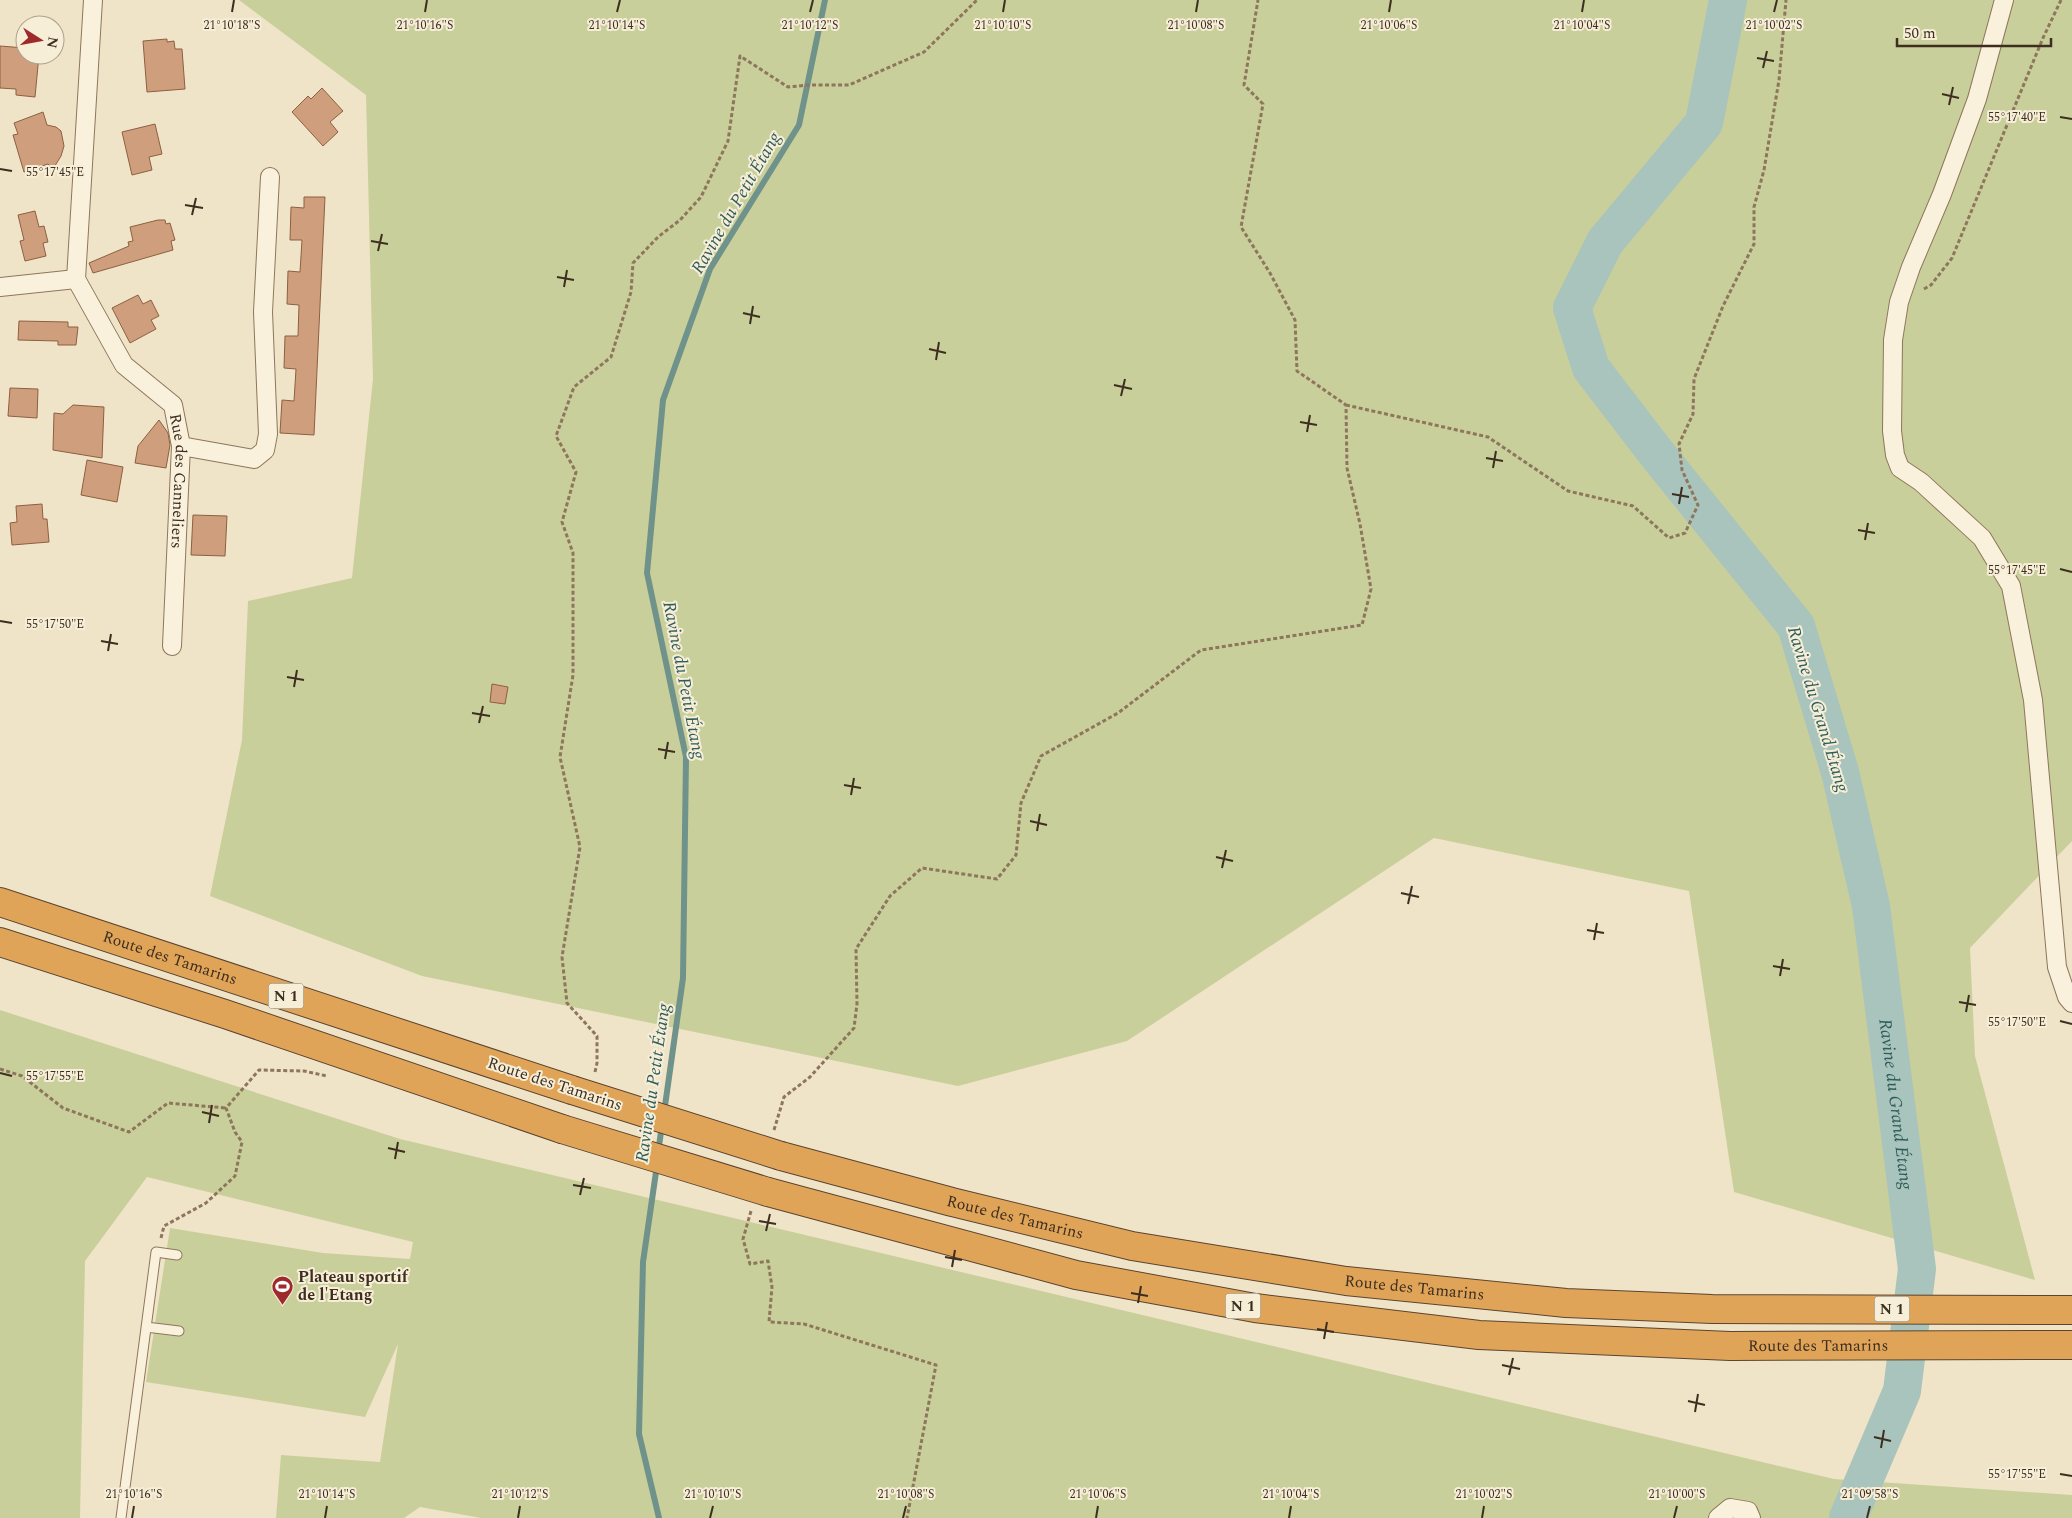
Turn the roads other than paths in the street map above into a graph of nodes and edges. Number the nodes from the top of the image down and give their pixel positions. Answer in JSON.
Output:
{"nodes":[{"id":1,"x":93,"y":0,"type":"edge"},
{"id":2,"x":2004,"y":0,"type":"edge"},
{"id":3,"x":270,"y":177,"type":"dead end"},
{"id":4,"x":76,"y":279,"type":"junction"},
{"id":5,"x":0,"y":287,"type":"edge"},
{"id":6,"x":181,"y":446,"type":"junction"},
{"id":7,"x":172,"y":646,"type":"dead end"},
{"id":8,"x":0,"y":902,"type":"edge"},
{"id":9,"x":0,"y":942,"type":"edge"},
{"id":10,"x":2072,"y":1003,"type":"edge"},
{"id":11,"x":178,"y":1255,"type":"dead end"},
{"id":12,"x":2072,"y":1310,"type":"edge"},
{"id":13,"x":146,"y":1327,"type":"junction"},
{"id":14,"x":179,"y":1331,"type":"dead end"},
{"id":15,"x":2072,"y":1345,"type":"edge"},
{"id":16,"x":1749,"y":1514,"type":"edge"},
{"id":17,"x":121,"y":1518,"type":"edge"},
{"id":18,"x":1718,"y":1518,"type":"edge"}],
"edges":[{"from":1,"to":4,"type":"street"},
{"from":2,"to":10,"type":"street"},
{"from":3,"to":6,"type":"street"},
{"from":4,"to":5,"type":"street"},
{"from":4,"to":6,"type":"street","name":"Rue des Canneliers"},
{"from":6,"to":7,"type":"street","name":"Rue des Canneliers"},
{"from":8,"to":12,"type":"highway","name":"Route des Tamarins","number":"N 1","bridge":true},
{"from":9,"to":15,"type":"highway","name":"Route des Tamarins","number":"N 1","bridge":true},
{"from":11,"to":13,"type":"lane"},
{"from":13,"to":14,"type":"lane"},
{"from":13,"to":17,"type":"lane"},
{"from":16,"to":18,"type":"street"}]}
